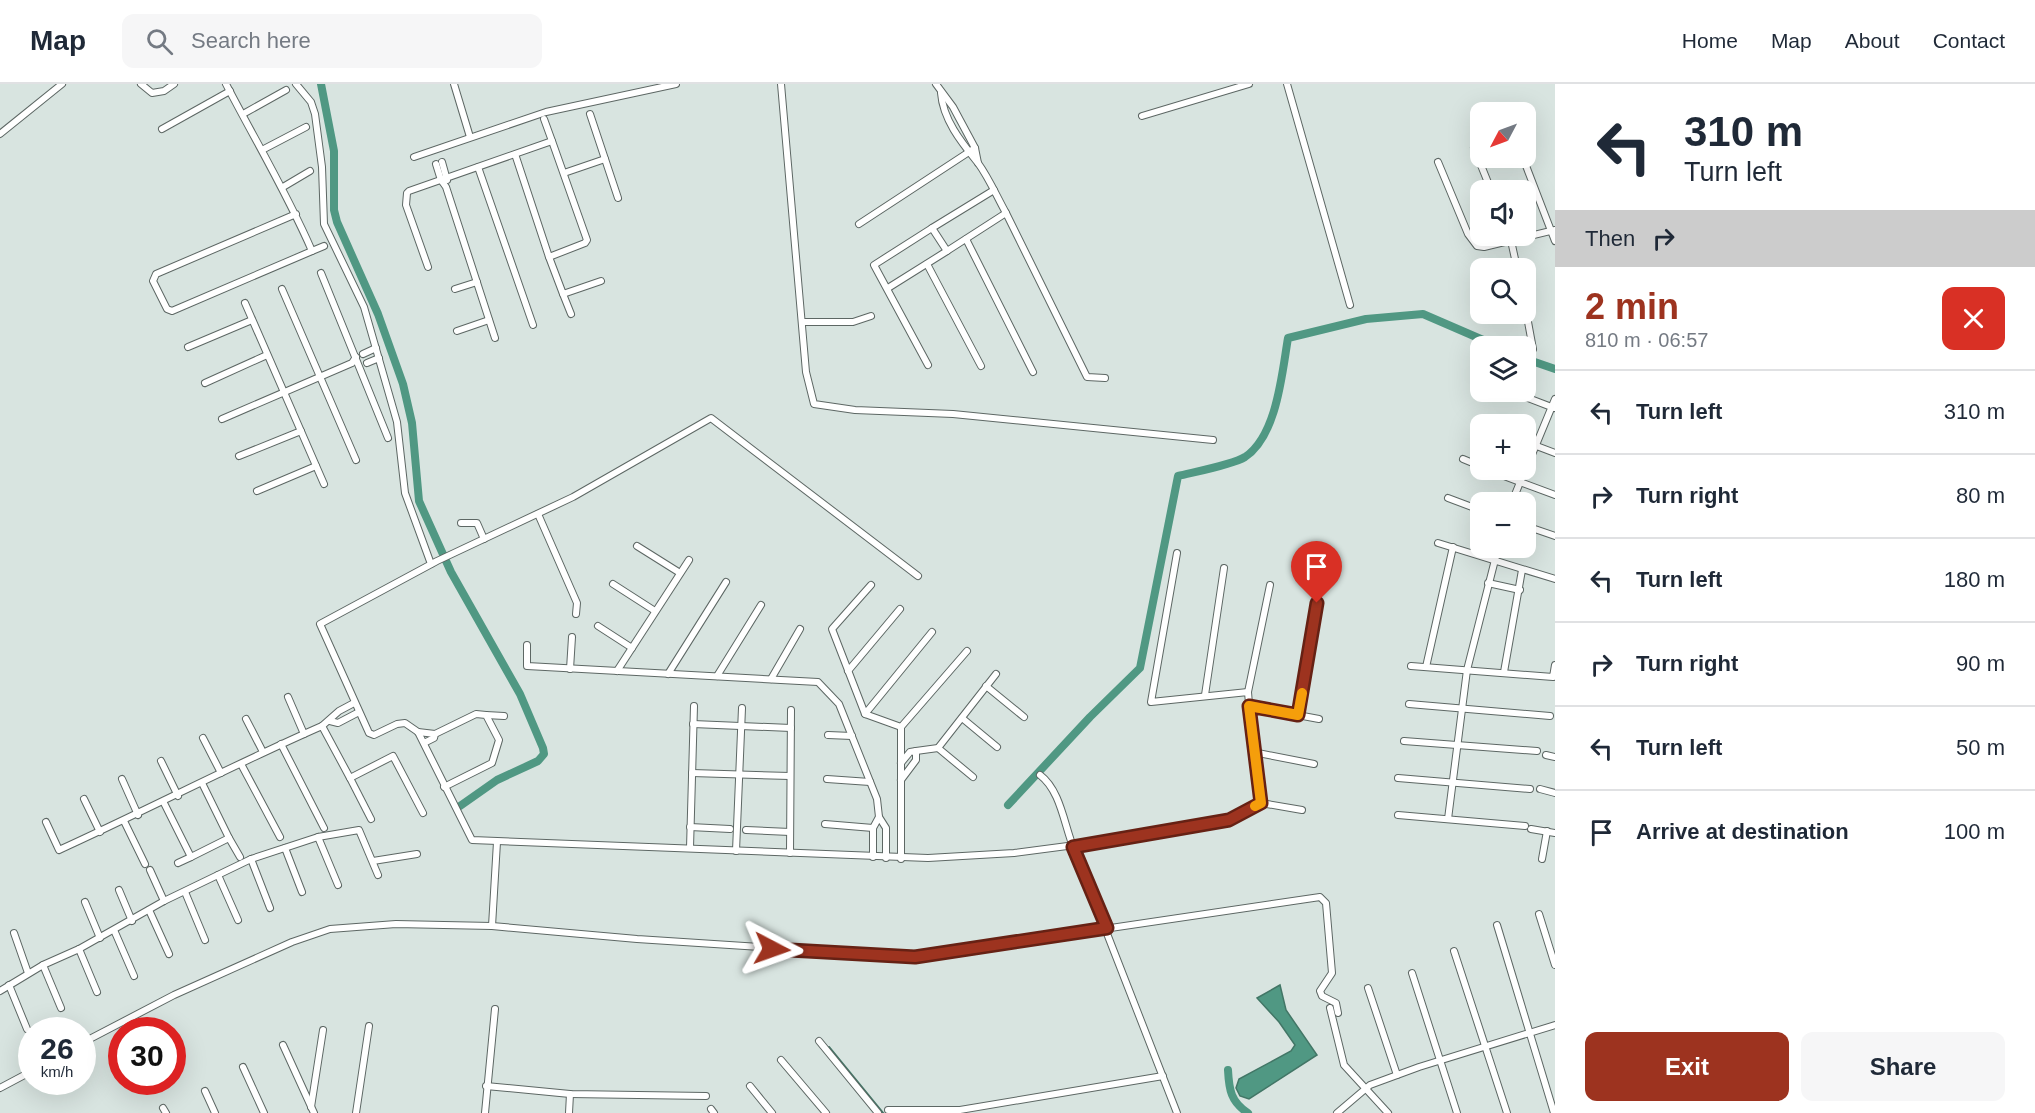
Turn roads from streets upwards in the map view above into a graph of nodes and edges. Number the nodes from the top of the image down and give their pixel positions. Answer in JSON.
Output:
{"nodes":[{"id":1,"x":62,"y":84,"type":"edge"},
{"id":2,"x":141,"y":84,"type":"edge"},
{"id":3,"x":174,"y":84,"type":"edge"},
{"id":4,"x":226,"y":84,"type":"edge"},
{"id":5,"x":296,"y":84,"type":"edge"},
{"id":6,"x":454,"y":84,"type":"edge"},
{"id":7,"x":676,"y":84,"type":"edge"},
{"id":8,"x":781,"y":84,"type":"edge"},
{"id":9,"x":936,"y":84,"type":"edge"},
{"id":10,"x":1249,"y":84,"type":"edge"},
{"id":11,"x":1287,"y":84,"type":"edge"},
{"id":12,"x":286,"y":90,"type":"dead end"},
{"id":13,"x":230,"y":92,"type":"junction"},
{"id":14,"x":940,"y":93,"type":"junction"},
{"id":15,"x":243,"y":114,"type":"junction"},
{"id":16,"x":590,"y":114,"type":"dead end"},
{"id":17,"x":1142,"y":116,"type":"dead end"},
{"id":18,"x":544,"y":119,"type":"dead end"},
{"id":19,"x":306,"y":127,"type":"dead end"},
{"id":20,"x":162,"y":129,"type":"dead end"},
{"id":21,"x":0,"y":134,"type":"edge"},
{"id":22,"x":470,"y":137,"type":"junction"},
{"id":23,"x":552,"y":141,"type":"junction"},
{"id":24,"x":975,"y":148,"type":"junction"},
{"id":25,"x":262,"y":150,"type":"junction"},
{"id":26,"x":434,"y":151,"type":"junction"},
{"id":27,"x":967,"y":153,"type":"junction"},
{"id":28,"x":515,"y":154,"type":"junction"},
{"id":29,"x":414,"y":157,"type":"dead end"},
{"id":30,"x":605,"y":159,"type":"junction"},
{"id":31,"x":1438,"y":162,"type":"dead end"},
{"id":32,"x":978,"y":163,"type":"junction"},
{"id":33,"x":478,"y":167,"type":"junction"},
{"id":34,"x":1527,"y":168,"type":"edge"},
{"id":35,"x":310,"y":171,"type":"dead end"},
{"id":36,"x":564,"y":174,"type":"junction"},
{"id":37,"x":444,"y":179,"type":"junction"},
{"id":38,"x":283,"y":187,"type":"junction"},
{"id":39,"x":994,"y":190,"type":"junction"},
{"id":40,"x":618,"y":198,"type":"dead end"},
{"id":41,"x":1006,"y":213,"type":"junction"},
{"id":42,"x":296,"y":214,"type":"junction"},
{"id":43,"x":859,"y":224,"type":"dead end"},
{"id":44,"x":932,"y":228,"type":"junction"},
{"id":45,"x":1554,"y":231,"type":"edge"},
{"id":46,"x":1536,"y":234,"type":"edge"},
{"id":47,"x":1470,"y":235,"type":"edge"},
{"id":48,"x":966,"y":238,"type":"junction"},
{"id":49,"x":1555,"y":241,"type":"edge"},
{"id":50,"x":324,"y":246,"type":"dead end"},
{"id":51,"x":312,"y":251,"type":"junction"},
{"id":52,"x":947,"y":251,"type":"junction"},
{"id":53,"x":549,"y":257,"type":"junction"},
{"id":54,"x":927,"y":264,"type":"junction"},
{"id":55,"x":428,"y":267,"type":"dead end"},
{"id":56,"x":321,"y":273,"type":"dead end"},
{"id":57,"x":601,"y":281,"type":"dead end"},
{"id":58,"x":477,"y":282,"type":"junction"},
{"id":59,"x":888,"y":288,"type":"junction"},
{"id":60,"x":282,"y":289,"type":"dead end"},
{"id":61,"x":455,"y":289,"type":"dead end"},
{"id":62,"x":563,"y":294,"type":"junction"},
{"id":63,"x":245,"y":303,"type":"dead end"},
{"id":64,"x":1350,"y":305,"type":"dead end"},
{"id":65,"x":571,"y":314,"type":"dead end"},
{"id":66,"x":872,"y":316,"type":"dead end"},
{"id":67,"x":252,"y":320,"type":"junction"},
{"id":68,"x":489,"y":320,"type":"junction"},
{"id":69,"x":802,"y":322,"type":"junction"},
{"id":70,"x":533,"y":325,"type":"dead end"},
{"id":71,"x":457,"y":331,"type":"dead end"},
{"id":72,"x":495,"y":338,"type":"dead end"},
{"id":73,"x":188,"y":347,"type":"dead end"},
{"id":74,"x":376,"y":348,"type":"junction"},
{"id":75,"x":267,"y":355,"type":"junction"},
{"id":76,"x":379,"y":358,"type":"junction"},
{"id":77,"x":360,"y":360,"type":"junction"},
{"id":78,"x":928,"y":366,"type":"dead end"},
{"id":79,"x":981,"y":366,"type":"dead end"},
{"id":80,"x":1033,"y":372,"type":"dead end"},
{"id":81,"x":321,"y":378,"type":"junction"},
{"id":82,"x":1105,"y":378,"type":"dead end"},
{"id":83,"x":205,"y":383,"type":"dead end"},
{"id":84,"x":285,"y":394,"type":"junction"},
{"id":85,"x":1555,"y":399,"type":"edge"},
{"id":86,"x":1536,"y":401,"type":"edge"},
{"id":87,"x":1554,"y":408,"type":"edge"},
{"id":88,"x":222,"y":419,"type":"dead end"},
{"id":89,"x":301,"y":431,"type":"junction"},
{"id":90,"x":388,"y":438,"type":"dead end"},
{"id":91,"x":1213,"y":440,"type":"dead end"},
{"id":92,"x":1536,"y":446,"type":"joint"},
{"id":93,"x":1555,"y":453,"type":"edge"},
{"id":94,"x":239,"y":456,"type":"dead end"},
{"id":95,"x":1463,"y":459,"type":"dead end"},
{"id":96,"x":356,"y":460,"type":"dead end"},
{"id":97,"x":1470,"y":462,"type":"edge"},
{"id":98,"x":316,"y":466,"type":"junction"},
{"id":99,"x":1515,"y":480,"type":"edge"},
{"id":100,"x":1520,"y":482,"type":"junction"},
{"id":101,"x":324,"y":484,"type":"dead end"},
{"id":102,"x":257,"y":491,"type":"dead end"},
{"id":103,"x":1516,"y":492,"type":"edge"},
{"id":104,"x":1555,"y":495,"type":"edge"},
{"id":105,"x":1448,"y":498,"type":"dead end"},
{"id":106,"x":1470,"y":506,"type":"edge"},
{"id":107,"x":538,"y":514,"type":"junction"},
{"id":108,"x":461,"y":523,"type":"dead end"},
{"id":109,"x":1536,"y":529,"type":"edge"},
{"id":110,"x":1555,"y":536,"type":"edge"},
{"id":111,"x":484,"y":539,"type":"junction"},
{"id":112,"x":1438,"y":543,"type":"dead end"},
{"id":113,"x":637,"y":546,"type":"dead end"},
{"id":114,"x":1453,"y":547,"type":"junction"},
{"id":115,"x":1178,"y":553,"type":"dead end"},
{"id":116,"x":689,"y":560,"type":"dead end"},
{"id":117,"x":1494,"y":560,"type":"junction"},
{"id":118,"x":434,"y":562,"type":"junction"},
{"id":119,"x":1224,"y":568,"type":"dead end"},
{"id":120,"x":1522,"y":570,"type":"junction"},
{"id":121,"x":680,"y":573,"type":"junction"},
{"id":122,"x":918,"y":576,"type":"dead end"},
{"id":123,"x":1555,"y":579,"type":"edge"},
{"id":124,"x":726,"y":582,"type":"dead end"},
{"id":125,"x":1488,"y":583,"type":"junction"},
{"id":126,"x":613,"y":584,"type":"dead end"},
{"id":127,"x":871,"y":585,"type":"dead end"},
{"id":128,"x":1270,"y":585,"type":"dead end"},
{"id":129,"x":1520,"y":591,"type":"junction"},
{"id":130,"x":1317,"y":603,"type":"dead end"},
{"id":131,"x":761,"y":605,"type":"dead end"},
{"id":132,"x":900,"y":609,"type":"dead end"},
{"id":133,"x":655,"y":611,"type":"junction"},
{"id":134,"x":576,"y":614,"type":"dead end"},
{"id":135,"x":598,"y":626,"type":"dead end"},
{"id":136,"x":800,"y":629,"type":"dead end"},
{"id":137,"x":932,"y":632,"type":"dead end"},
{"id":138,"x":572,"y":637,"type":"dead end"},
{"id":139,"x":526,"y":645,"type":"dead end"},
{"id":140,"x":632,"y":648,"type":"junction"},
{"id":141,"x":967,"y":651,"type":"dead end"},
{"id":142,"x":1555,"y":665,"type":"edge"},
{"id":143,"x":1411,"y":666,"type":"dead end"},
{"id":144,"x":1426,"y":667,"type":"junction"},
{"id":145,"x":570,"y":669,"type":"junction"},
{"id":146,"x":1467,"y":670,"type":"junction"},
{"id":147,"x":617,"y":671,"type":"junction"},
{"id":148,"x":848,"y":671,"type":"junction"},
{"id":149,"x":1503,"y":672,"type":"junction"},
{"id":150,"x":668,"y":674,"type":"junction"},
{"id":151,"x":996,"y":674,"type":"dead end"},
{"id":152,"x":717,"y":676,"type":"junction"},
{"id":153,"x":1554,"y":677,"type":"edge"},
{"id":154,"x":771,"y":679,"type":"junction"},
{"id":155,"x":987,"y":687,"type":"junction"},
{"id":156,"x":1248,"y":692,"type":"junction"},
{"id":157,"x":1205,"y":695,"type":"junction"},
{"id":158,"x":288,"y":697,"type":"dead end"},
{"id":159,"x":354,"y":703,"type":"junction"},
{"id":160,"x":1409,"y":704,"type":"dead end"},
{"id":161,"x":694,"y":706,"type":"dead end"},
{"id":162,"x":1249,"y":706,"type":"junction"},
{"id":163,"x":1461,"y":707,"type":"junction"},
{"id":164,"x":742,"y":708,"type":"dead end"},
{"id":165,"x":791,"y":710,"type":"dead end"},
{"id":166,"x":359,"y":712,"type":"junction"},
{"id":167,"x":865,"y":714,"type":"junction"},
{"id":168,"x":486,"y":715,"type":"junction"},
{"id":169,"x":1298,"y":715,"type":"junction"},
{"id":170,"x":504,"y":716,"type":"dead end"},
{"id":171,"x":1550,"y":716,"type":"dead end"},
{"id":172,"x":1024,"y":717,"type":"dead end"},
{"id":173,"x":962,"y":718,"type":"junction"},
{"id":174,"x":246,"y":719,"type":"dead end"},
{"id":175,"x":1319,"y":719,"type":"dead end"},
{"id":176,"x":330,"y":721,"type":"junction"},
{"id":177,"x":693,"y":724,"type":"junction"},
{"id":178,"x":322,"y":726,"type":"junction"},
{"id":179,"x":741,"y":726,"type":"junction"},
{"id":180,"x":901,"y":727,"type":"junction"},
{"id":181,"x":791,"y":728,"type":"junction"},
{"id":182,"x":418,"y":732,"type":"junction"},
{"id":183,"x":304,"y":734,"type":"junction"},
{"id":184,"x":435,"y":734,"type":"junction"},
{"id":185,"x":828,"y":735,"type":"dead end"},
{"id":186,"x":852,"y":736,"type":"junction"},
{"id":187,"x":203,"y":738,"type":"dead end"},
{"id":188,"x":1404,"y":741,"type":"dead end"},
{"id":189,"x":424,"y":743,"type":"junction"},
{"id":190,"x":281,"y":744,"type":"junction"},
{"id":191,"x":1456,"y":745,"type":"junction"},
{"id":192,"x":997,"y":747,"type":"dead end"},
{"id":193,"x":938,"y":748,"type":"junction"},
{"id":194,"x":916,"y":751,"type":"junction"},
{"id":195,"x":1537,"y":751,"type":"dead end"},
{"id":196,"x":263,"y":752,"type":"junction"},
{"id":197,"x":1253,"y":752,"type":"junction"},
{"id":198,"x":1546,"y":755,"type":"dead end"},
{"id":199,"x":1555,"y":757,"type":"edge"},
{"id":200,"x":161,"y":761,"type":"dead end"},
{"id":201,"x":241,"y":764,"type":"junction"},
{"id":202,"x":901,"y":764,"type":"junction"},
{"id":203,"x":1314,"y":764,"type":"dead end"},
{"id":204,"x":221,"y":773,"type":"junction"},
{"id":205,"x":692,"y":773,"type":"junction"},
{"id":206,"x":739,"y":775,"type":"junction"},
{"id":207,"x":1040,"y":775,"type":"dead end"},
{"id":208,"x":790,"y":776,"type":"junction"},
{"id":209,"x":973,"y":777,"type":"dead end"},
{"id":210,"x":350,"y":778,"type":"junction"},
{"id":211,"x":1398,"y":778,"type":"dead end"},
{"id":212,"x":827,"y":779,"type":"dead end"},
{"id":213,"x":122,"y":780,"type":"dead end"},
{"id":214,"x":901,"y":780,"type":"junction"},
{"id":215,"x":870,"y":782,"type":"junction"},
{"id":216,"x":202,"y":783,"type":"junction"},
{"id":217,"x":1452,"y":783,"type":"junction"},
{"id":218,"x":444,"y":786,"type":"junction"},
{"id":219,"x":1530,"y":789,"type":"dead end"},
{"id":220,"x":1540,"y":789,"type":"dead end"},
{"id":221,"x":1555,"y":793,"type":"edge"},
{"id":222,"x":178,"y":796,"type":"junction"},
{"id":223,"x":84,"y":799,"type":"dead end"},
{"id":224,"x":164,"y":803,"type":"junction"},
{"id":225,"x":1261,"y":803,"type":"junction"},
{"id":226,"x":1302,"y":810,"type":"dead end"},
{"id":227,"x":423,"y":813,"type":"dead end"},
{"id":228,"x":138,"y":814,"type":"junction"},
{"id":229,"x":1398,"y":815,"type":"dead end"},
{"id":230,"x":879,"y":817,"type":"junction"},
{"id":231,"x":371,"y":819,"type":"dead end"},
{"id":232,"x":1448,"y":819,"type":"junction"},
{"id":233,"x":124,"y":821,"type":"junction"},
{"id":234,"x":46,"y":822,"type":"dead end"},
{"id":235,"x":825,"y":824,"type":"dead end"},
{"id":236,"x":1524,"y":826,"type":"dead end"},
{"id":237,"x":690,"y":827,"type":"junction"},
{"id":238,"x":324,"y":828,"type":"dead end"},
{"id":239,"x":873,"y":828,"type":"junction"},
{"id":240,"x":730,"y":829,"type":"dead end"},
{"id":241,"x":1531,"y":829,"type":"dead end"},
{"id":242,"x":746,"y":830,"type":"dead end"},
{"id":243,"x":1547,"y":831,"type":"junction"},
{"id":244,"x":100,"y":832,"type":"junction"},
{"id":245,"x":790,"y":832,"type":"junction"},
{"id":246,"x":1555,"y":833,"type":"edge"},
{"id":247,"x":279,"y":837,"type":"dead end"},
{"id":248,"x":318,"y":837,"type":"junction"},
{"id":249,"x":229,"y":838,"type":"junction"},
{"id":250,"x":497,"y":842,"type":"junction"},
{"id":251,"x":1073,"y":847,"type":"junction"},
{"id":252,"x":285,"y":848,"type":"junction"},
{"id":253,"x":690,"y":848,"type":"junction"},
{"id":254,"x":736,"y":850,"type":"junction"},
{"id":255,"x":790,"y":853,"type":"junction"},
{"id":256,"x":417,"y":854,"type":"dead end"},
{"id":257,"x":191,"y":856,"type":"junction"},
{"id":258,"x":240,"y":857,"type":"dead end"},
{"id":259,"x":873,"y":857,"type":"junction"},
{"id":260,"x":886,"y":858,"type":"junction"},
{"id":261,"x":251,"y":859,"type":"junction"},
{"id":262,"x":900,"y":859,"type":"junction"},
{"id":263,"x":1542,"y":859,"type":"dead end"},
{"id":264,"x":373,"y":861,"type":"junction"},
{"id":265,"x":178,"y":863,"type":"dead end"},
{"id":266,"x":145,"y":864,"type":"dead end"},
{"id":267,"x":150,"y":870,"type":"dead end"},
{"id":268,"x":378,"y":874,"type":"dead end"},
{"id":269,"x":218,"y":875,"type":"junction"},
{"id":270,"x":338,"y":885,"type":"dead end"},
{"id":271,"x":119,"y":890,"type":"dead end"},
{"id":272,"x":185,"y":892,"type":"junction"},
{"id":273,"x":302,"y":892,"type":"dead end"},
{"id":274,"x":164,"y":901,"type":"junction"},
{"id":275,"x":85,"y":902,"type":"dead end"},
{"id":276,"x":270,"y":908,"type":"dead end"},
{"id":277,"x":149,"y":910,"type":"junction"},
{"id":278,"x":1539,"y":914,"type":"dead end"},
{"id":279,"x":238,"y":920,"type":"dead end"},
{"id":280,"x":132,"y":921,"type":"junction"},
{"id":281,"x":492,"y":926,"type":"junction"},
{"id":282,"x":1497,"y":926,"type":"dead end"},
{"id":283,"x":1107,"y":928,"type":"junction"},
{"id":284,"x":114,"y":930,"type":"junction"},
{"id":285,"x":14,"y":933,"type":"dead end"},
{"id":286,"x":100,"y":938,"type":"junction"},
{"id":287,"x":205,"y":940,"type":"dead end"},
{"id":288,"x":79,"y":949,"type":"junction"},
{"id":289,"x":1454,"y":951,"type":"dead end"},
{"id":290,"x":169,"y":954,"type":"dead end"},
{"id":291,"x":43,"y":964,"type":"junction"},
{"id":292,"x":1555,"y":965,"type":"edge"},
{"id":293,"x":28,"y":973,"type":"junction"},
{"id":294,"x":1412,"y":973,"type":"dead end"},
{"id":295,"x":134,"y":976,"type":"dead end"},
{"id":296,"x":9,"y":985,"type":"junction"},
{"id":297,"x":1368,"y":988,"type":"dead end"},
{"id":298,"x":0,"y":991,"type":"edge"},
{"id":299,"x":97,"y":992,"type":"dead end"},
{"id":300,"x":60,"y":1008,"type":"dead end"},
{"id":301,"x":1330,"y":1008,"type":"dead end"},
{"id":302,"x":495,"y":1009,"type":"dead end"},
{"id":303,"x":1338,"y":1012,"type":"dead end"},
{"id":304,"x":22,"y":1017,"type":"edge"},
{"id":305,"x":1555,"y":1025,"type":"edge"},
{"id":306,"x":369,"y":1026,"type":"dead end"},
{"id":307,"x":323,"y":1030,"type":"dead end"},
{"id":308,"x":1530,"y":1033,"type":"junction"},
{"id":309,"x":96,"y":1036,"type":"edge"},
{"id":310,"x":819,"y":1041,"type":"dead end"},
{"id":311,"x":283,"y":1045,"type":"dead end"},
{"id":312,"x":1486,"y":1047,"type":"junction"},
{"id":313,"x":781,"y":1060,"type":"dead end"},
{"id":314,"x":1440,"y":1061,"type":"junction"},
{"id":315,"x":243,"y":1066,"type":"dead end"},
{"id":316,"x":1397,"y":1075,"type":"junction"},
{"id":317,"x":1162,"y":1076,"type":"junction"},
{"id":318,"x":18,"y":1078,"type":"edge"},
{"id":319,"x":486,"y":1086,"type":"junction"},
{"id":320,"x":750,"y":1086,"type":"dead end"},
{"id":321,"x":0,"y":1088,"type":"edge"},
{"id":322,"x":1365,"y":1089,"type":"junction"},
{"id":323,"x":205,"y":1091,"type":"dead end"},
{"id":324,"x":570,"y":1094,"type":"junction"},
{"id":325,"x":705,"y":1096,"type":"dead end"},
{"id":326,"x":312,"y":1110,"type":"edge"},
{"id":327,"x":888,"y":1110,"type":"dead end"},
{"id":328,"x":960,"y":1111,"type":"edge"},
{"id":329,"x":1454,"y":1111,"type":"edge"},
{"id":330,"x":215,"y":1113,"type":"edge"},
{"id":331,"x":264,"y":1113,"type":"edge"},
{"id":332,"x":356,"y":1113,"type":"edge"},
{"id":333,"x":485,"y":1113,"type":"edge"},
{"id":334,"x":570,"y":1113,"type":"edge"},
{"id":335,"x":772,"y":1113,"type":"edge"},
{"id":336,"x":826,"y":1113,"type":"edge"},
{"id":337,"x":878,"y":1113,"type":"edge"},
{"id":338,"x":1177,"y":1113,"type":"edge"},
{"id":339,"x":1337,"y":1113,"type":"edge"},
{"id":340,"x":1388,"y":1113,"type":"edge"},
{"id":341,"x":1507,"y":1113,"type":"edge"},
{"id":342,"x":1554,"y":1113,"type":"edge"}],
"edges":[{"from":1,"to":21,"type":"street"},
{"from":2,"to":3,"type":"street"},
{"from":4,"to":13,"type":"street"},
{"from":5,"to":74,"type":"street"},
{"from":6,"to":22,"type":"street"},
{"from":7,"to":22,"type":"street"},
{"from":8,"to":69,"type":"street"},
{"from":9,"to":14,"type":"street"},
{"from":10,"to":17,"type":"street"},
{"from":11,"to":64,"type":"street"},
{"from":12,"to":15,"type":"street"},
{"from":13,"to":15,"type":"street"},
{"from":13,"to":20,"type":"street"},
{"from":14,"to":24,"type":"street"},
{"from":14,"to":27,"type":"street"},
{"from":15,"to":25,"type":"street"},
{"from":16,"to":30,"type":"street"},
{"from":18,"to":23,"type":"street"},
{"from":19,"to":25,"type":"street"},
{"from":22,"to":26,"type":"street"},
{"from":23,"to":28,"type":"street"},
{"from":23,"to":36,"type":"street"},
{"from":24,"to":27,"type":"street"},
{"from":24,"to":32,"type":"street"},
{"from":25,"to":38,"type":"street"},
{"from":26,"to":29,"type":"street"},
{"from":26,"to":37,"type":"street"},
{"from":27,"to":32,"type":"street"},
{"from":27,"to":43,"type":"street"},
{"from":28,"to":33,"type":"street"},
{"from":28,"to":53,"type":"street"},
{"from":30,"to":36,"type":"street"},
{"from":30,"to":40,"type":"street"},
{"from":31,"to":47,"type":"street"},
{"from":32,"to":39,"type":"street"},
{"from":33,"to":37,"type":"street"},
{"from":33,"to":70,"type":"street"},
{"from":34,"to":45,"type":"street"},
{"from":35,"to":38,"type":"street"},
{"from":36,"to":53,"type":"street"},
{"from":37,"to":55,"type":"street"},
{"from":37,"to":58,"type":"street"},
{"from":38,"to":42,"type":"street"},
{"from":39,"to":41,"type":"street"},
{"from":39,"to":44,"type":"street"},
{"from":41,"to":48,"type":"street"},
{"from":41,"to":82,"type":"street"},
{"from":42,"to":51,"type":"street"},
{"from":42,"to":51,"type":"street"},
{"from":44,"to":52,"type":"street"},
{"from":44,"to":59,"type":"street"},
{"from":45,"to":46,"type":"street"},
{"from":45,"to":49,"type":"street"},
{"from":48,"to":52,"type":"street"},
{"from":48,"to":80,"type":"street"},
{"from":50,"to":51,"type":"street"},
{"from":52,"to":54,"type":"street"},
{"from":53,"to":62,"type":"street"},
{"from":54,"to":59,"type":"street"},
{"from":54,"to":79,"type":"street"},
{"from":56,"to":77,"type":"street"},
{"from":57,"to":62,"type":"street"},
{"from":58,"to":61,"type":"street"},
{"from":58,"to":68,"type":"street"},
{"from":59,"to":78,"type":"street"},
{"from":60,"to":81,"type":"street"},
{"from":62,"to":65,"type":"street"},
{"from":63,"to":67,"type":"street"},
{"from":66,"to":69,"type":"street"},
{"from":67,"to":73,"type":"street"},
{"from":67,"to":75,"type":"street"},
{"from":68,"to":71,"type":"street"},
{"from":68,"to":72,"type":"street"},
{"from":69,"to":91,"type":"street"},
{"from":74,"to":76,"type":"street"},
{"from":74,"to":77,"type":"street"},
{"from":75,"to":83,"type":"street"},
{"from":75,"to":84,"type":"street"},
{"from":76,"to":77,"type":"street"},
{"from":76,"to":118,"type":"street"},
{"from":77,"to":81,"type":"street"},
{"from":77,"to":90,"type":"street"},
{"from":81,"to":84,"type":"street"},
{"from":81,"to":96,"type":"street"},
{"from":84,"to":88,"type":"street"},
{"from":84,"to":89,"type":"street"},
{"from":85,"to":87,"type":"street"},
{"from":86,"to":87,"type":"street"},
{"from":87,"to":92,"type":"street"},
{"from":89,"to":94,"type":"street"},
{"from":89,"to":98,"type":"street"},
{"from":92,"to":93,"type":"street"},
{"from":95,"to":97,"type":"street"},
{"from":98,"to":101,"type":"street"},
{"from":98,"to":102,"type":"street"},
{"from":99,"to":100,"type":"street"},
{"from":100,"to":103,"type":"street"},
{"from":100,"to":104,"type":"street"},
{"from":105,"to":106,"type":"street"},
{"from":107,"to":111,"type":"street"},
{"from":107,"to":122,"type":"street"},
{"from":107,"to":134,"type":"street"},
{"from":108,"to":111,"type":"street"},
{"from":109,"to":110,"type":"street"},
{"from":111,"to":118,"type":"street"},
{"from":112,"to":114,"type":"street"},
{"from":113,"to":121,"type":"street"},
{"from":114,"to":117,"type":"street"},
{"from":114,"to":144,"type":"street"},
{"from":115,"to":157,"type":"street"},
{"from":116,"to":121,"type":"street"},
{"from":117,"to":120,"type":"street"},
{"from":117,"to":125,"type":"street"},
{"from":118,"to":159,"type":"street"},
{"from":119,"to":157,"type":"street"},
{"from":120,"to":123,"type":"street"},
{"from":120,"to":129,"type":"street"},
{"from":121,"to":133,"type":"street"},
{"from":124,"to":150,"type":"street"},
{"from":125,"to":129,"type":"street"},
{"from":125,"to":146,"type":"street"},
{"from":126,"to":133,"type":"street"},
{"from":127,"to":148,"type":"street"},
{"from":128,"to":156,"type":"street"},
{"from":129,"to":149,"type":"street"},
{"from":130,"to":169,"type":"street"},
{"from":131,"to":152,"type":"street"},
{"from":132,"to":148,"type":"street"},
{"from":133,"to":140,"type":"street"},
{"from":135,"to":140,"type":"street"},
{"from":136,"to":154,"type":"street"},
{"from":137,"to":167,"type":"street"},
{"from":138,"to":145,"type":"street"},
{"from":139,"to":145,"type":"street"},
{"from":140,"to":147,"type":"street"},
{"from":141,"to":180,"type":"street"},
{"from":142,"to":153,"type":"street"},
{"from":143,"to":144,"type":"street"},
{"from":144,"to":146,"type":"street"},
{"from":145,"to":147,"type":"street"},
{"from":146,"to":149,"type":"street"},
{"from":146,"to":163,"type":"street"},
{"from":147,"to":150,"type":"street"},
{"from":148,"to":167,"type":"street"},
{"from":149,"to":153,"type":"street"},
{"from":150,"to":152,"type":"street"},
{"from":151,"to":155,"type":"street"},
{"from":152,"to":154,"type":"street"},
{"from":154,"to":186,"type":"street"},
{"from":155,"to":172,"type":"street"},
{"from":155,"to":173,"type":"street"},
{"from":156,"to":157,"type":"street"},
{"from":156,"to":162,"type":"street"},
{"from":158,"to":183,"type":"street"},
{"from":159,"to":166,"type":"street"},
{"from":159,"to":176,"type":"street"},
{"from":160,"to":163,"type":"street"},
{"from":161,"to":177,"type":"street"},
{"from":162,"to":169,"type":"street"},
{"from":162,"to":197,"type":"street"},
{"from":163,"to":171,"type":"street"},
{"from":163,"to":191,"type":"street"},
{"from":164,"to":179,"type":"street"},
{"from":165,"to":181,"type":"street"},
{"from":166,"to":176,"type":"street"},
{"from":166,"to":182,"type":"street"},
{"from":167,"to":180,"type":"street"},
{"from":168,"to":170,"type":"street"},
{"from":168,"to":184,"type":"street"},
{"from":168,"to":218,"type":"street"},
{"from":169,"to":175,"type":"street"},
{"from":173,"to":192,"type":"street"},
{"from":173,"to":193,"type":"street"},
{"from":174,"to":196,"type":"street"},
{"from":176,"to":178,"type":"street"},
{"from":177,"to":179,"type":"street"},
{"from":177,"to":205,"type":"street"},
{"from":178,"to":183,"type":"street"},
{"from":178,"to":210,"type":"street"},
{"from":179,"to":181,"type":"street"},
{"from":179,"to":206,"type":"street"},
{"from":180,"to":202,"type":"street"},
{"from":181,"to":208,"type":"street"},
{"from":182,"to":184,"type":"street"},
{"from":182,"to":189,"type":"street"},
{"from":183,"to":190,"type":"street"},
{"from":184,"to":189,"type":"street"},
{"from":185,"to":186,"type":"street"},
{"from":186,"to":215,"type":"street"},
{"from":187,"to":204,"type":"street"},
{"from":188,"to":191,"type":"street"},
{"from":189,"to":218,"type":"street"},
{"from":190,"to":196,"type":"street"},
{"from":190,"to":238,"type":"street"},
{"from":191,"to":195,"type":"street"},
{"from":191,"to":217,"type":"street"},
{"from":193,"to":194,"type":"street"},
{"from":193,"to":209,"type":"street"},
{"from":194,"to":202,"type":"street"},
{"from":194,"to":214,"type":"street"},
{"from":196,"to":201,"type":"street"},
{"from":197,"to":203,"type":"street"},
{"from":197,"to":225,"type":"street"},
{"from":198,"to":199,"type":"street"},
{"from":200,"to":222,"type":"street"},
{"from":201,"to":204,"type":"street"},
{"from":201,"to":247,"type":"street"},
{"from":202,"to":214,"type":"street"},
{"from":204,"to":216,"type":"street"},
{"from":205,"to":206,"type":"street"},
{"from":205,"to":237,"type":"street"},
{"from":206,"to":208,"type":"street"},
{"from":206,"to":254,"type":"street"},
{"from":207,"to":251,"type":"street"},
{"from":208,"to":245,"type":"street"},
{"from":210,"to":227,"type":"street"},
{"from":210,"to":231,"type":"street"},
{"from":211,"to":217,"type":"street"},
{"from":212,"to":215,"type":"street"},
{"from":213,"to":228,"type":"street"},
{"from":214,"to":262,"type":"street"},
{"from":215,"to":230,"type":"street"},
{"from":216,"to":222,"type":"street"},
{"from":216,"to":249,"type":"street"},
{"from":217,"to":219,"type":"street"},
{"from":217,"to":232,"type":"street"},
{"from":218,"to":250,"type":"street"},
{"from":220,"to":221,"type":"street"},
{"from":222,"to":224,"type":"street"},
{"from":223,"to":244,"type":"street"},
{"from":224,"to":228,"type":"street"},
{"from":224,"to":257,"type":"street"},
{"from":225,"to":226,"type":"street"},
{"from":225,"to":251,"type":"street"},
{"from":228,"to":233,"type":"street"},
{"from":229,"to":232,"type":"street"},
{"from":230,"to":239,"type":"street"},
{"from":230,"to":260,"type":"street"},
{"from":232,"to":236,"type":"street"},
{"from":233,"to":244,"type":"street"},
{"from":233,"to":266,"type":"street"},
{"from":234,"to":244,"type":"street"},
{"from":235,"to":239,"type":"street"},
{"from":237,"to":240,"type":"street"},
{"from":237,"to":253,"type":"street"},
{"from":239,"to":259,"type":"street"},
{"from":241,"to":243,"type":"street"},
{"from":242,"to":245,"type":"street"},
{"from":243,"to":246,"type":"street"},
{"from":243,"to":263,"type":"street"},
{"from":245,"to":255,"type":"street"},
{"from":248,"to":252,"type":"street"},
{"from":248,"to":264,"type":"street"},
{"from":248,"to":270,"type":"street"},
{"from":249,"to":257,"type":"street"},
{"from":249,"to":258,"type":"street"},
{"from":250,"to":253,"type":"street"},
{"from":250,"to":281,"type":"street"},
{"from":251,"to":262,"type":"street"},
{"from":251,"to":283,"type":"street"},
{"from":252,"to":261,"type":"street"},
{"from":252,"to":273,"type":"street"},
{"from":253,"to":254,"type":"street"},
{"from":254,"to":255,"type":"street"},
{"from":255,"to":259,"type":"street"},
{"from":256,"to":264,"type":"street"},
{"from":257,"to":265,"type":"street"},
{"from":259,"to":260,"type":"street"},
{"from":260,"to":262,"type":"street"},
{"from":261,"to":269,"type":"street"},
{"from":261,"to":276,"type":"street"},
{"from":264,"to":268,"type":"street"},
{"from":267,"to":274,"type":"street"},
{"from":269,"to":272,"type":"street"},
{"from":269,"to":279,"type":"street"},
{"from":271,"to":280,"type":"street"},
{"from":272,"to":274,"type":"street"},
{"from":272,"to":287,"type":"street"},
{"from":274,"to":277,"type":"street"},
{"from":275,"to":286,"type":"street"},
{"from":277,"to":280,"type":"street"},
{"from":277,"to":290,"type":"street"},
{"from":278,"to":292,"type":"street"},
{"from":280,"to":284,"type":"street"},
{"from":281,"to":283,"type":"street"},
{"from":281,"to":309,"type":"street"},
{"from":282,"to":308,"type":"street"},
{"from":283,"to":303,"type":"street"},
{"from":283,"to":317,"type":"street"},
{"from":284,"to":286,"type":"street"},
{"from":284,"to":295,"type":"street"},
{"from":285,"to":293,"type":"street"},
{"from":286,"to":288,"type":"street"},
{"from":288,"to":291,"type":"street"},
{"from":288,"to":299,"type":"street"},
{"from":289,"to":312,"type":"street"},
{"from":291,"to":293,"type":"street"},
{"from":291,"to":300,"type":"street"},
{"from":293,"to":296,"type":"street"},
{"from":294,"to":314,"type":"street"},
{"from":296,"to":298,"type":"street"},
{"from":296,"to":304,"type":"street"},
{"from":297,"to":316,"type":"street"},
{"from":301,"to":322,"type":"street"},
{"from":302,"to":319,"type":"street"},
{"from":305,"to":308,"type":"street"},
{"from":306,"to":332,"type":"street"},
{"from":307,"to":326,"type":"street"},
{"from":308,"to":312,"type":"street"},
{"from":308,"to":342,"type":"street"},
{"from":310,"to":337,"type":"street"},
{"from":311,"to":326,"type":"street"},
{"from":312,"to":314,"type":"street"},
{"from":312,"to":341,"type":"street"},
{"from":313,"to":336,"type":"street"},
{"from":314,"to":316,"type":"street"},
{"from":314,"to":329,"type":"street"},
{"from":315,"to":331,"type":"street"},
{"from":316,"to":322,"type":"street"},
{"from":317,"to":328,"type":"street"},
{"from":317,"to":338,"type":"street"},
{"from":318,"to":321,"type":"street"},
{"from":319,"to":324,"type":"street"},
{"from":319,"to":333,"type":"street"},
{"from":320,"to":335,"type":"street"},
{"from":322,"to":339,"type":"street"},
{"from":322,"to":340,"type":"street"},
{"from":323,"to":330,"type":"street"},
{"from":324,"to":325,"type":"street"},
{"from":324,"to":334,"type":"street"},
{"from":327,"to":328,"type":"street"}]}
